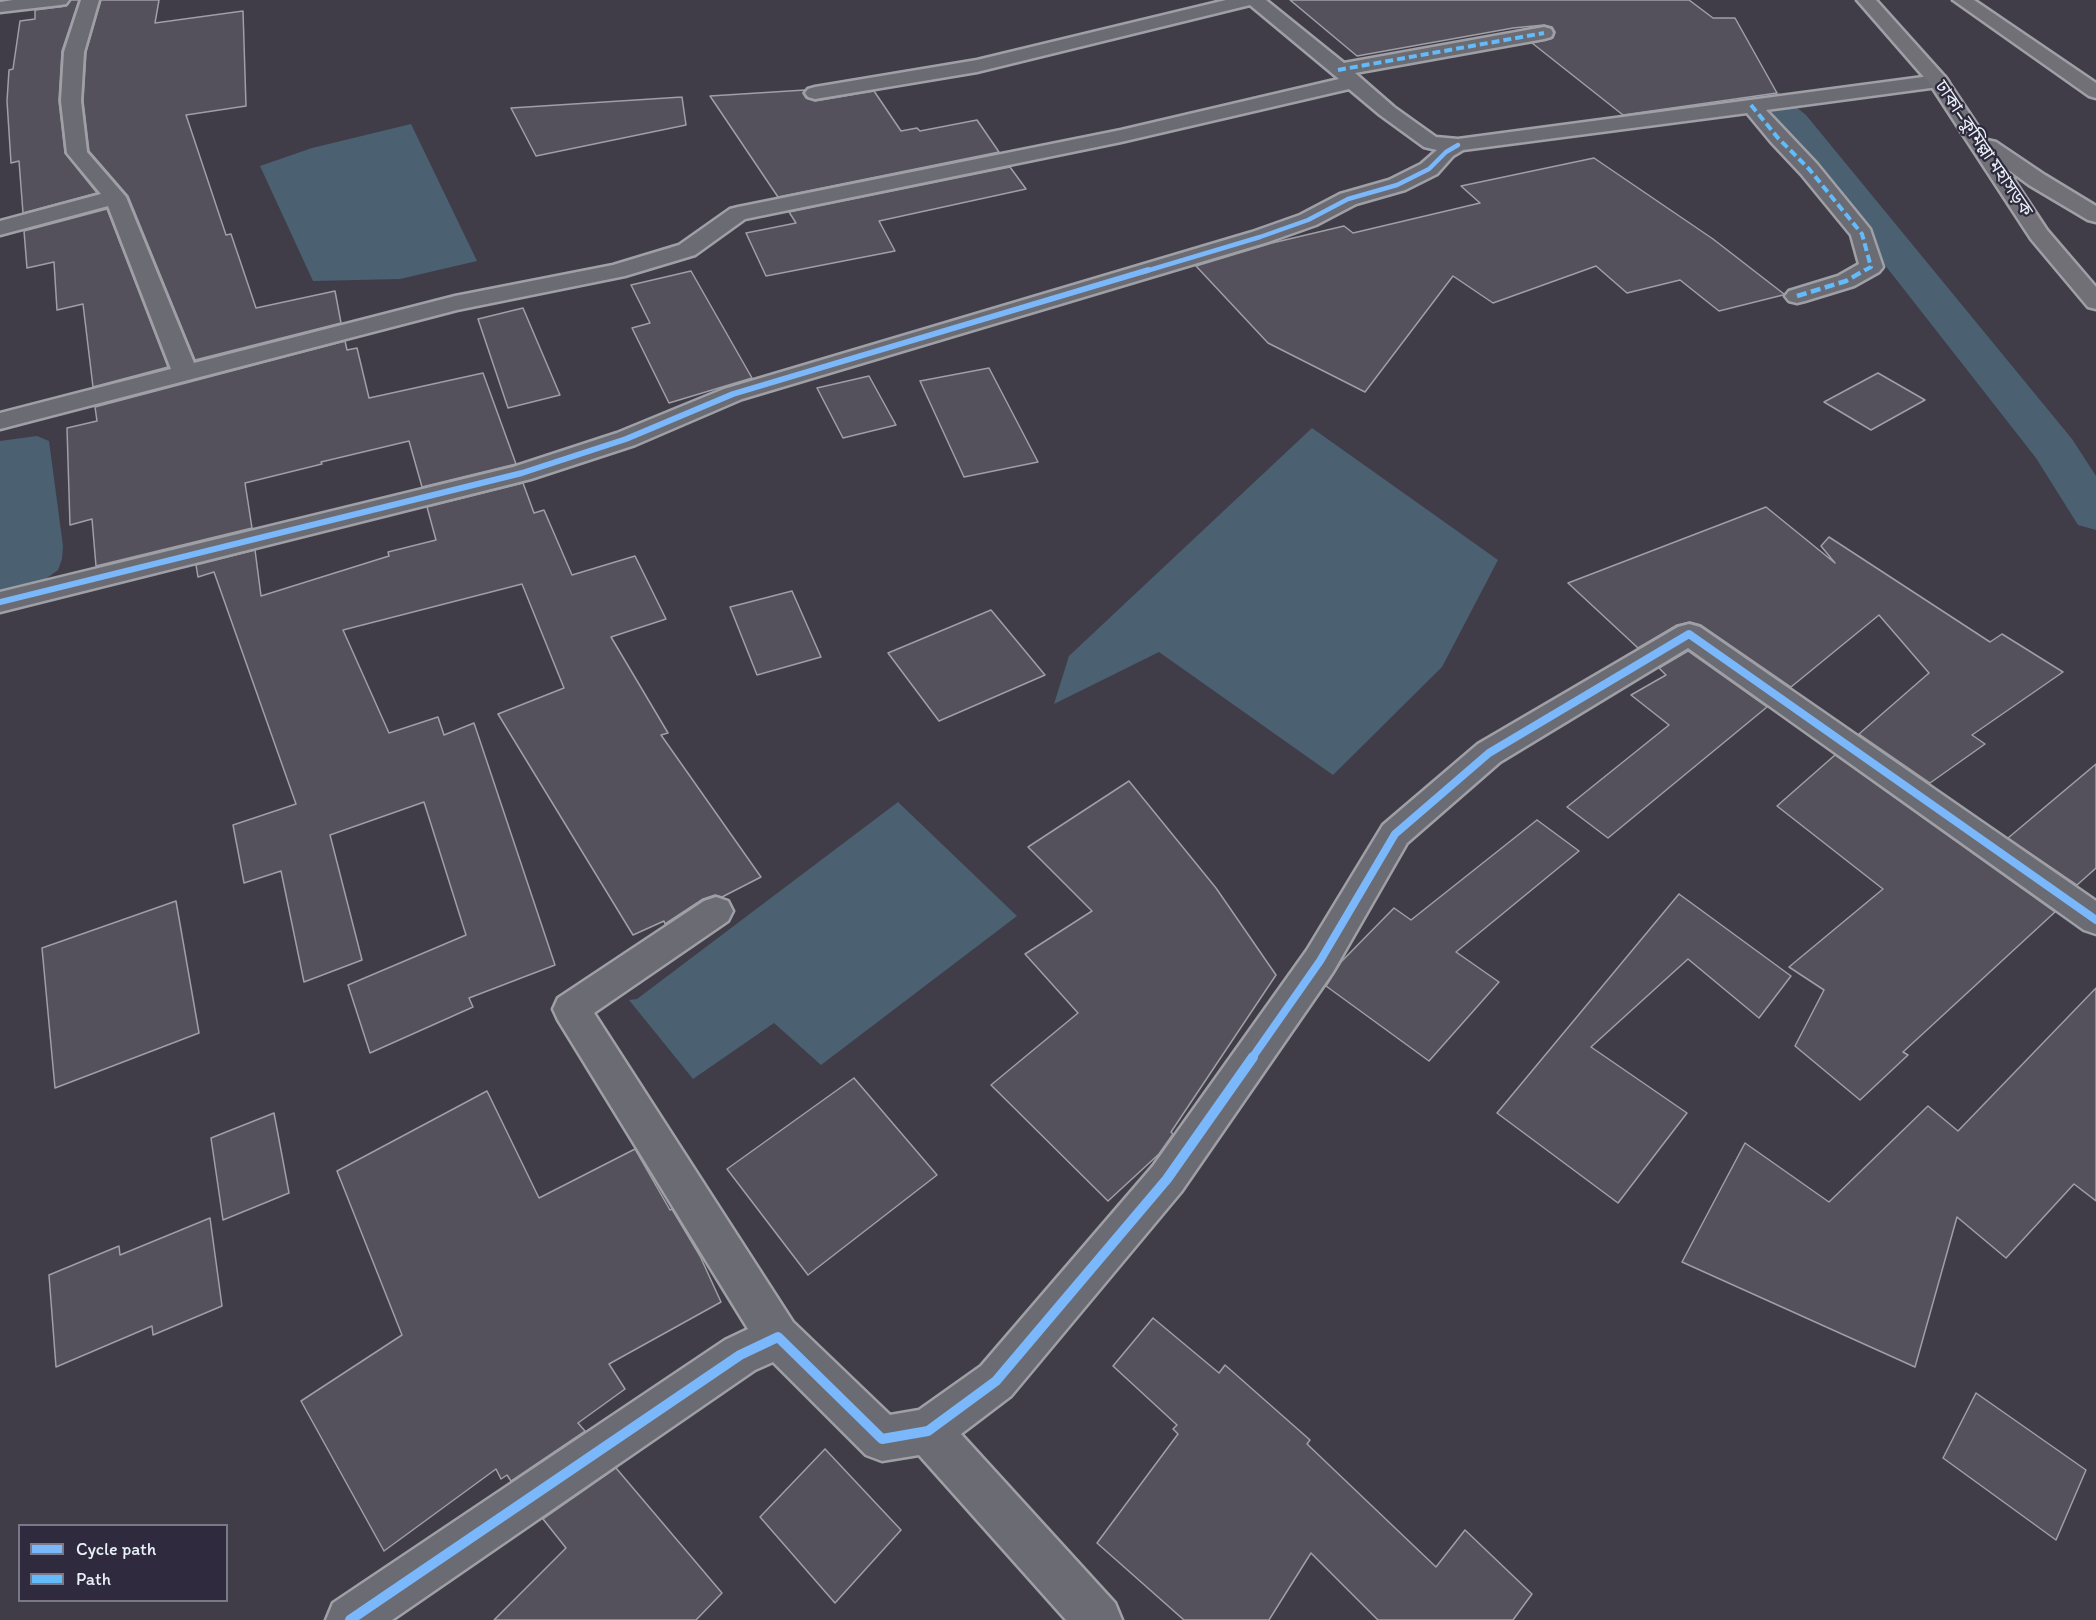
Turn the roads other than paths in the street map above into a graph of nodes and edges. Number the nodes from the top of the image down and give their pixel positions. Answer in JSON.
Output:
{"nodes":[{"id":1,"x":60,"y":0,"type":"edge"},
{"id":2,"x":90,"y":0,"type":"edge"},
{"id":3,"x":1250,"y":0,"type":"edge"},
{"id":4,"x":1255,"y":0,"type":"edge"},
{"id":5,"x":1866,"y":0,"type":"edge"},
{"id":6,"x":1962,"y":0,"type":"edge"},
{"id":7,"x":0,"y":7,"type":"edge"},
{"id":8,"x":1544,"y":33,"type":"dead end"},
{"id":9,"x":1345,"y":76,"type":"junction"},
{"id":10,"x":1938,"y":81,"type":"junction"},
{"id":11,"x":2096,"y":92,"type":"edge"},
{"id":12,"x":815,"y":93,"type":"dead end"},
{"id":13,"x":1751,"y":105,"type":"junction"},
{"id":14,"x":1974,"y":135,"type":"junction"},
{"id":15,"x":1458,"y":145,"type":"junction"},
{"id":16,"x":114,"y":197,"type":"junction"},
{"id":17,"x":2096,"y":215,"type":"edge"},
{"id":18,"x":0,"y":228,"type":"edge"},
{"id":19,"x":1797,"y":296,"type":"dead end"},
{"id":20,"x":2096,"y":302,"type":"edge"},
{"id":21,"x":185,"y":373,"type":"junction"},
{"id":22,"x":0,"y":421,"type":"edge"},
{"id":23,"x":0,"y":602,"type":"edge"},
{"id":24,"x":716,"y":911,"type":"dead end"},
{"id":25,"x":2096,"y":920,"type":"edge"},
{"id":26,"x":778,"y":1337,"type":"junction"},
{"id":27,"x":928,"y":1431,"type":"junction"},
{"id":28,"x":350,"y":1620,"type":"edge"},
{"id":29,"x":1098,"y":1620,"type":"edge"}],
"edges":[{"from":1,"to":7,"type":"street"},
{"from":2,"to":16,"type":"street"},
{"from":3,"to":12,"type":"street"},
{"from":4,"to":9,"type":"street"},
{"from":5,"to":10,"type":"highway","name":"ঢাকা–কুমিল্লা মহাসড়ক"},
{"from":6,"to":11,"type":"highway"},
{"from":8,"to":9,"type":"street"},
{"from":9,"to":15,"type":"street"},
{"from":9,"to":21,"type":"street"},
{"from":10,"to":13,"type":"street"},
{"from":10,"to":14,"type":"highway","name":"ঢাকা–কুমিল্লা মহাসড়ক"},
{"from":13,"to":15,"type":"street"},
{"from":13,"to":19,"type":"street"},
{"from":14,"to":17,"type":"highway"},
{"from":14,"to":20,"type":"highway","name":"ঢাকা–কুমিল্লা মহাসড়ক"},
{"from":15,"to":23,"type":"street"},
{"from":16,"to":18,"type":"street"},
{"from":16,"to":21,"type":"street"},
{"from":21,"to":22,"type":"street"},
{"from":24,"to":26,"type":"street"},
{"from":25,"to":27,"type":"street"},
{"from":26,"to":27,"type":"street"},
{"from":26,"to":28,"type":"street"},
{"from":27,"to":29,"type":"street"}]}
